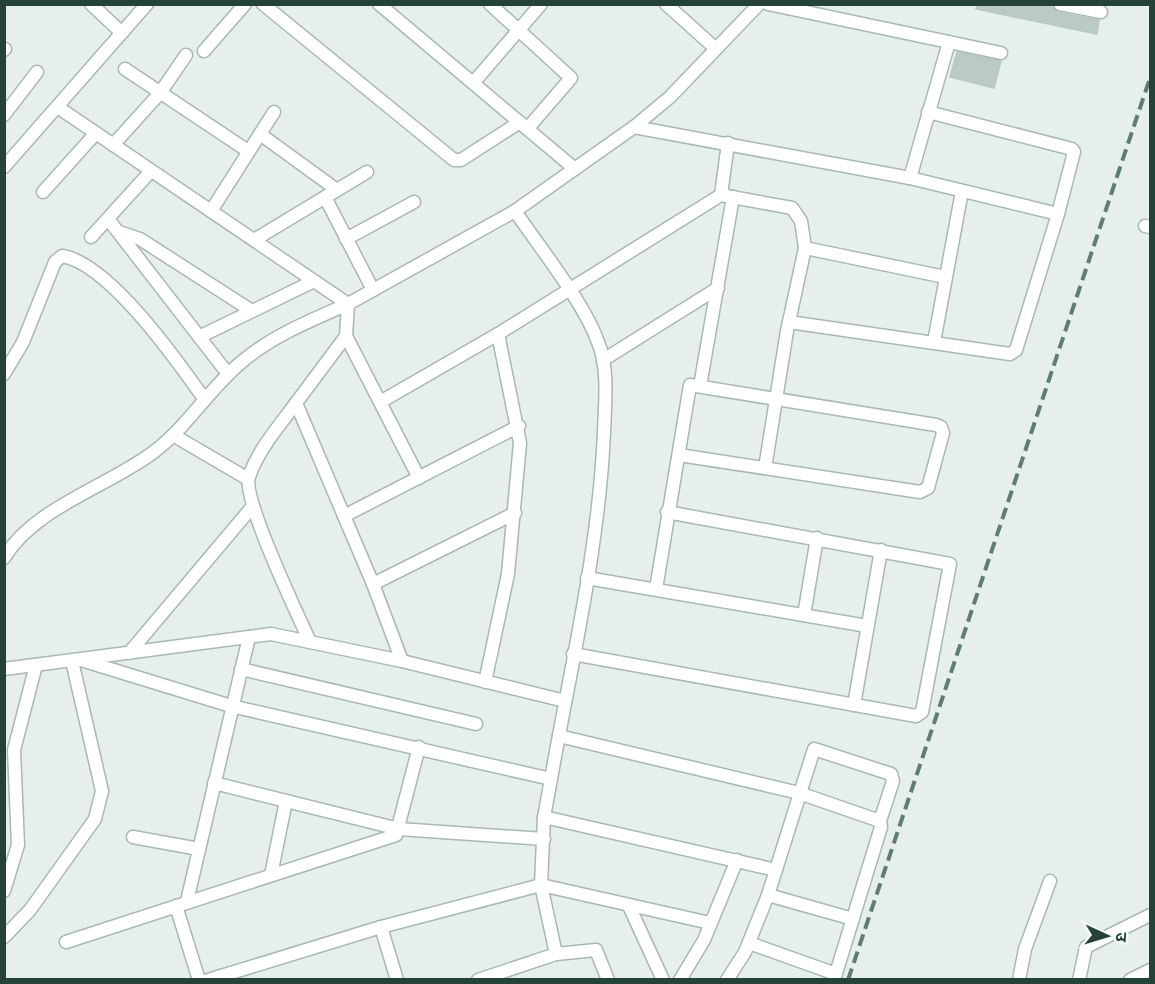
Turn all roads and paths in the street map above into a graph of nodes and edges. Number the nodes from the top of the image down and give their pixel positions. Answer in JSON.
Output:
{"nodes":[{"id":1,"x":91,"y":4,"type":"edge"},
{"id":2,"x":147,"y":4,"type":"edge"},
{"id":3,"x":245,"y":4,"type":"edge"},
{"id":4,"x":263,"y":4,"type":"edge"},
{"id":5,"x":379,"y":4,"type":"edge"},
{"id":6,"x":490,"y":4,"type":"edge"},
{"id":7,"x":541,"y":4,"type":"edge"},
{"id":8,"x":666,"y":4,"type":"edge"},
{"id":9,"x":1060,"y":4,"type":"edge"},
{"id":10,"x":758,"y":5,"type":"edge"},
{"id":11,"x":1101,"y":12,"type":"dead end"},
{"id":12,"x":520,"y":30,"type":"junction"},
{"id":13,"x":122,"y":33,"type":"junction"},
{"id":14,"x":949,"y":42,"type":"junction"},
{"id":15,"x":716,"y":49,"type":"junction"},
{"id":16,"x":204,"y":51,"type":"dead end"},
{"id":17,"x":1001,"y":53,"type":"dead end"},
{"id":18,"x":186,"y":55,"type":"dead end"},
{"id":19,"x":125,"y":69,"type":"dead end"},
{"id":20,"x":37,"y":72,"type":"dead end"},
{"id":21,"x":474,"y":82,"type":"junction"},
{"id":22,"x":160,"y":93,"type":"junction"},
{"id":23,"x":59,"y":108,"type":"junction"},
{"id":24,"x":274,"y":112,"type":"dead end"},
{"id":25,"x":928,"y":112,"type":"junction"},
{"id":26,"x":4,"y":115,"type":"edge"},
{"id":27,"x":524,"y":125,"type":"junction"},
{"id":28,"x":634,"y":128,"type":"junction"},
{"id":29,"x":96,"y":133,"type":"junction"},
{"id":30,"x":260,"y":134,"type":"junction"},
{"id":31,"x":728,"y":143,"type":"junction"},
{"id":32,"x":113,"y":145,"type":"junction"},
{"id":33,"x":248,"y":152,"type":"junction"},
{"id":34,"x":4,"y":167,"type":"edge"},
{"id":35,"x":575,"y":169,"type":"junction"},
{"id":36,"x":152,"y":171,"type":"junction"},
{"id":37,"x":367,"y":172,"type":"dead end"},
{"id":38,"x":910,"y":178,"type":"junction"},
{"id":39,"x":337,"y":190,"type":"junction"},
{"id":40,"x":962,"y":191,"type":"junction"},
{"id":41,"x":43,"y":192,"type":"dead end"},
{"id":42,"x":727,"y":196,"type":"junction"},
{"id":43,"x":325,"y":197,"type":"junction"},
{"id":44,"x":414,"y":202,"type":"dead end"},
{"id":45,"x":211,"y":211,"type":"junction"},
{"id":46,"x":515,"y":211,"type":"junction"},
{"id":47,"x":1058,"y":214,"type":"junction"},
{"id":48,"x":108,"y":219,"type":"junction"},
{"id":49,"x":118,"y":231,"type":"junction"},
{"id":50,"x":91,"y":237,"type":"dead end"},
{"id":51,"x":346,"y":239,"type":"junction"},
{"id":52,"x":254,"y":240,"type":"junction"},
{"id":53,"x":805,"y":248,"type":"junction"},
{"id":54,"x":945,"y":277,"type":"junction"},
{"id":55,"x":314,"y":281,"type":"junction"},
{"id":56,"x":718,"y":288,"type":"junction"},
{"id":57,"x":372,"y":290,"type":"junction"},
{"id":58,"x":569,"y":290,"type":"junction"},
{"id":59,"x":348,"y":304,"type":"junction"},
{"id":60,"x":252,"y":311,"type":"junction"},
{"id":61,"x":789,"y":322,"type":"junction"},
{"id":62,"x":498,"y":334,"type":"junction"},
{"id":63,"x":346,"y":336,"type":"junction"},
{"id":64,"x":200,"y":337,"type":"junction"},
{"id":65,"x":934,"y":342,"type":"junction"},
{"id":66,"x":603,"y":360,"type":"junction"},
{"id":67,"x":6,"y":369,"type":"edge"},
{"id":68,"x":228,"y":374,"type":"junction"},
{"id":69,"x":700,"y":386,"type":"junction"},
{"id":70,"x":205,"y":400,"type":"junction"},
{"id":71,"x":775,"y":400,"type":"junction"},
{"id":72,"x":381,"y":401,"type":"junction"},
{"id":73,"x":296,"y":403,"type":"junction"},
{"id":74,"x":519,"y":426,"type":"junction"},
{"id":75,"x":173,"y":435,"type":"junction"},
{"id":76,"x":679,"y":454,"type":"junction"},
{"id":77,"x":765,"y":468,"type":"junction"},
{"id":78,"x":419,"y":478,"type":"junction"},
{"id":79,"x":248,"y":479,"type":"junction"},
{"id":80,"x":253,"y":506,"type":"junction"},
{"id":81,"x":667,"y":512,"type":"junction"},
{"id":82,"x":515,"y":513,"type":"junction"},
{"id":83,"x":344,"y":516,"type":"junction"},
{"id":84,"x":816,"y":538,"type":"junction"},
{"id":85,"x":881,"y":550,"type":"junction"},
{"id":86,"x":5,"y":555,"type":"edge"},
{"id":87,"x":587,"y":578,"type":"junction"},
{"id":88,"x":373,"y":584,"type":"junction"},
{"id":89,"x":656,"y":589,"type":"junction"},
{"id":90,"x":804,"y":615,"type":"junction"},
{"id":91,"x":867,"y":626,"type":"junction"},
{"id":92,"x":249,"y":637,"type":"junction"},
{"id":93,"x":309,"y":642,"type":"junction"},
{"id":94,"x":129,"y":653,"type":"junction"},
{"id":95,"x":573,"y":654,"type":"junction"},
{"id":96,"x":76,"y":660,"type":"junction"},
{"id":97,"x":402,"y":661,"type":"junction"},
{"id":98,"x":36,"y":665,"type":"junction"},
{"id":99,"x":4,"y":669,"type":"edge"},
{"id":100,"x":241,"y":669,"type":"junction"},
{"id":101,"x":485,"y":682,"type":"junction"},
{"id":102,"x":565,"y":701,"type":"junction"},
{"id":103,"x":854,"y":705,"type":"junction"},
{"id":104,"x":231,"y":706,"type":"junction"},
{"id":105,"x":476,"y":724,"type":"dead end"},
{"id":106,"x":559,"y":736,"type":"junction"},
{"id":107,"x":418,"y":747,"type":"junction"},
{"id":108,"x":551,"y":779,"type":"junction"},
{"id":109,"x":214,"y":783,"type":"junction"},
{"id":110,"x":799,"y":793,"type":"junction"},
{"id":111,"x":286,"y":801,"type":"junction"},
{"id":112,"x":544,"y":817,"type":"junction"},
{"id":113,"x":880,"y":821,"type":"junction"},
{"id":114,"x":399,"y":829,"type":"junction"},
{"id":115,"x":133,"y":837,"type":"dead end"},
{"id":116,"x":544,"y":839,"type":"junction"},
{"id":117,"x":199,"y":849,"type":"junction"},
{"id":118,"x":737,"y":860,"type":"junction"},
{"id":119,"x":777,"y":870,"type":"junction"},
{"id":120,"x":271,"y":875,"type":"junction"},
{"id":121,"x":1050,"y":881,"type":"dead end"},
{"id":122,"x":542,"y":885,"type":"junction"},
{"id":123,"x":4,"y":891,"type":"edge"},
{"id":124,"x":768,"y":895,"type":"junction"},
{"id":125,"x":181,"y":904,"type":"junction"},
{"id":126,"x":629,"y":906,"type":"junction"},
{"id":127,"x":1149,"y":913,"type":"edge"},
{"id":128,"x":853,"y":920,"type":"junction"},
{"id":129,"x":710,"y":923,"type":"junction"},
{"id":130,"x":381,"y":927,"type":"junction"},
{"id":131,"x":4,"y":937,"type":"edge"},
{"id":132,"x":66,"y":942,"type":"dead end"},
{"id":133,"x":749,"y":943,"type":"junction"},
{"id":134,"x":556,"y":954,"type":"junction"},
{"id":135,"x":1150,"y":970,"type":"edge"},
{"id":136,"x":835,"y":976,"type":"edge"},
{"id":137,"x":199,"y":980,"type":"edge"},
{"id":138,"x":208,"y":980,"type":"edge"},
{"id":139,"x":397,"y":980,"type":"edge"},
{"id":140,"x":478,"y":980,"type":"edge"},
{"id":141,"x":608,"y":980,"type":"edge"},
{"id":142,"x":663,"y":980,"type":"edge"},
{"id":143,"x":680,"y":980,"type":"edge"},
{"id":144,"x":727,"y":980,"type":"edge"},
{"id":145,"x":1019,"y":980,"type":"edge"},
{"id":146,"x":1079,"y":980,"type":"edge"},
{"id":147,"x":1130,"y":980,"type":"edge"}],
"edges":[{"from":1,"to":13,"type":"street"},
{"from":2,"to":13,"type":"street"},
{"from":3,"to":16,"type":"street"},
{"from":4,"to":27,"type":"street"},
{"from":5,"to":21,"type":"street"},
{"from":6,"to":12,"type":"street"},
{"from":7,"to":12,"type":"street"},
{"from":8,"to":15,"type":"street"},
{"from":9,"to":11,"type":"street"},
{"from":10,"to":14,"type":"street"},
{"from":10,"to":15,"type":"street"},
{"from":12,"to":21,"type":"street"},
{"from":12,"to":27,"type":"street"},
{"from":13,"to":23,"type":"street"},
{"from":14,"to":17,"type":"street"},
{"from":14,"to":25,"type":"street"},
{"from":15,"to":28,"type":"street"},
{"from":18,"to":22,"type":"street"},
{"from":19,"to":22,"type":"street"},
{"from":20,"to":26,"type":"street"},
{"from":21,"to":27,"type":"street"},
{"from":22,"to":32,"type":"street"},
{"from":22,"to":33,"type":"street"},
{"from":23,"to":29,"type":"street"},
{"from":23,"to":34,"type":"street"},
{"from":24,"to":30,"type":"street"},
{"from":25,"to":38,"type":"street"},
{"from":25,"to":47,"type":"street"},
{"from":27,"to":35,"type":"street"},
{"from":28,"to":31,"type":"street"},
{"from":28,"to":35,"type":"street"},
{"from":29,"to":32,"type":"street"},
{"from":29,"to":41,"type":"street"},
{"from":30,"to":33,"type":"street"},
{"from":30,"to":39,"type":"street"},
{"from":31,"to":38,"type":"street"},
{"from":31,"to":42,"type":"street"},
{"from":32,"to":36,"type":"street"},
{"from":33,"to":45,"type":"street"},
{"from":35,"to":46,"type":"street"},
{"from":36,"to":45,"type":"street"},
{"from":36,"to":48,"type":"street"},
{"from":37,"to":39,"type":"street"},
{"from":38,"to":40,"type":"street"},
{"from":39,"to":43,"type":"street"},
{"from":40,"to":47,"type":"street"},
{"from":40,"to":54,"type":"street"},
{"from":42,"to":53,"type":"street"},
{"from":42,"to":56,"type":"street"},
{"from":42,"to":58,"type":"street"},
{"from":43,"to":51,"type":"street"},
{"from":43,"to":52,"type":"street"},
{"from":44,"to":51,"type":"street"},
{"from":45,"to":52,"type":"street"},
{"from":46,"to":57,"type":"street"},
{"from":46,"to":58,"type":"street"},
{"from":47,"to":65,"type":"street"},
{"from":48,"to":49,"type":"street"},
{"from":48,"to":50,"type":"street"},
{"from":49,"to":60,"type":"street"},
{"from":49,"to":64,"type":"street"},
{"from":51,"to":57,"type":"street"},
{"from":52,"to":55,"type":"street"},
{"from":53,"to":54,"type":"street"},
{"from":53,"to":61,"type":"street"},
{"from":54,"to":65,"type":"street"},
{"from":55,"to":59,"type":"street"},
{"from":55,"to":60,"type":"street"},
{"from":56,"to":66,"type":"street"},
{"from":56,"to":69,"type":"street"},
{"from":57,"to":59,"type":"street"},
{"from":58,"to":62,"type":"street"},
{"from":58,"to":66,"type":"street"},
{"from":59,"to":63,"type":"street"},
{"from":59,"to":68,"type":"street"},
{"from":60,"to":64,"type":"street"},
{"from":61,"to":65,"type":"street"},
{"from":61,"to":71,"type":"street"},
{"from":62,"to":72,"type":"street"},
{"from":62,"to":74,"type":"street"},
{"from":63,"to":72,"type":"street"},
{"from":63,"to":73,"type":"street"},
{"from":64,"to":68,"type":"street"},
{"from":66,"to":87,"type":"street"},
{"from":67,"to":70,"type":"street"},
{"from":68,"to":70,"type":"street"},
{"from":69,"to":71,"type":"street"},
{"from":69,"to":76,"type":"street"},
{"from":70,"to":75,"type":"street"},
{"from":71,"to":77,"type":"street"},
{"from":71,"to":77,"type":"street"},
{"from":72,"to":78,"type":"street"},
{"from":73,"to":79,"type":"street"},
{"from":73,"to":83,"type":"street"},
{"from":74,"to":78,"type":"street"},
{"from":74,"to":82,"type":"street"},
{"from":75,"to":79,"type":"street"},
{"from":75,"to":86,"type":"street"},
{"from":76,"to":77,"type":"street"},
{"from":76,"to":81,"type":"street"},
{"from":78,"to":83,"type":"street"},
{"from":79,"to":80,"type":"street"},
{"from":80,"to":93,"type":"street"},
{"from":80,"to":94,"type":"street"},
{"from":81,"to":84,"type":"street"},
{"from":81,"to":89,"type":"street"},
{"from":82,"to":88,"type":"street"},
{"from":82,"to":101,"type":"street"},
{"from":83,"to":88,"type":"street"},
{"from":84,"to":85,"type":"street"},
{"from":84,"to":90,"type":"street"},
{"from":85,"to":91,"type":"street"},
{"from":85,"to":103,"type":"street"},
{"from":87,"to":89,"type":"street"},
{"from":87,"to":95,"type":"street"},
{"from":88,"to":97,"type":"street"},
{"from":89,"to":90,"type":"street"},
{"from":90,"to":91,"type":"street"},
{"from":91,"to":103,"type":"street"},
{"from":92,"to":93,"type":"street"},
{"from":92,"to":94,"type":"street"},
{"from":92,"to":100,"type":"street"},
{"from":93,"to":97,"type":"street"},
{"from":94,"to":96,"type":"street"},
{"from":95,"to":102,"type":"street"},
{"from":95,"to":103,"type":"street"},
{"from":96,"to":98,"type":"street"},
{"from":96,"to":104,"type":"street"},
{"from":96,"to":131,"type":"street"},
{"from":97,"to":101,"type":"street"},
{"from":98,"to":99,"type":"street"},
{"from":98,"to":123,"type":"street"},
{"from":100,"to":104,"type":"street"},
{"from":100,"to":105,"type":"street"},
{"from":101,"to":102,"type":"street"},
{"from":102,"to":106,"type":"street"},
{"from":104,"to":107,"type":"street"},
{"from":104,"to":109,"type":"street"},
{"from":106,"to":108,"type":"street"},
{"from":106,"to":110,"type":"street"},
{"from":107,"to":108,"type":"street"},
{"from":107,"to":114,"type":"street"},
{"from":108,"to":112,"type":"street"},
{"from":109,"to":111,"type":"street"},
{"from":109,"to":117,"type":"street"},
{"from":110,"to":113,"type":"street"},
{"from":110,"to":113,"type":"street"},
{"from":110,"to":119,"type":"street"},
{"from":111,"to":114,"type":"street"},
{"from":111,"to":120,"type":"street"},
{"from":112,"to":116,"type":"street"},
{"from":112,"to":118,"type":"street"},
{"from":113,"to":128,"type":"street"},
{"from":114,"to":116,"type":"street"},
{"from":114,"to":120,"type":"street"},
{"from":115,"to":117,"type":"street"},
{"from":116,"to":122,"type":"street"},
{"from":117,"to":125,"type":"street"},
{"from":118,"to":119,"type":"street"},
{"from":118,"to":129,"type":"street"},
{"from":119,"to":124,"type":"street"},
{"from":120,"to":125,"type":"street"},
{"from":121,"to":145,"type":"street"},
{"from":122,"to":126,"type":"street"},
{"from":122,"to":130,"type":"street"},
{"from":122,"to":134,"type":"street"},
{"from":124,"to":128,"type":"street"},
{"from":124,"to":133,"type":"street"},
{"from":125,"to":132,"type":"street"},
{"from":125,"to":137,"type":"street"},
{"from":126,"to":129,"type":"street"},
{"from":126,"to":142,"type":"street"},
{"from":127,"to":146,"type":"street"},
{"from":128,"to":136,"type":"street"},
{"from":129,"to":143,"type":"street"},
{"from":130,"to":138,"type":"street"},
{"from":130,"to":139,"type":"street"},
{"from":133,"to":136,"type":"street"},
{"from":133,"to":144,"type":"street"},
{"from":134,"to":140,"type":"street"},
{"from":134,"to":141,"type":"street"},
{"from":135,"to":147,"type":"street"}]}
